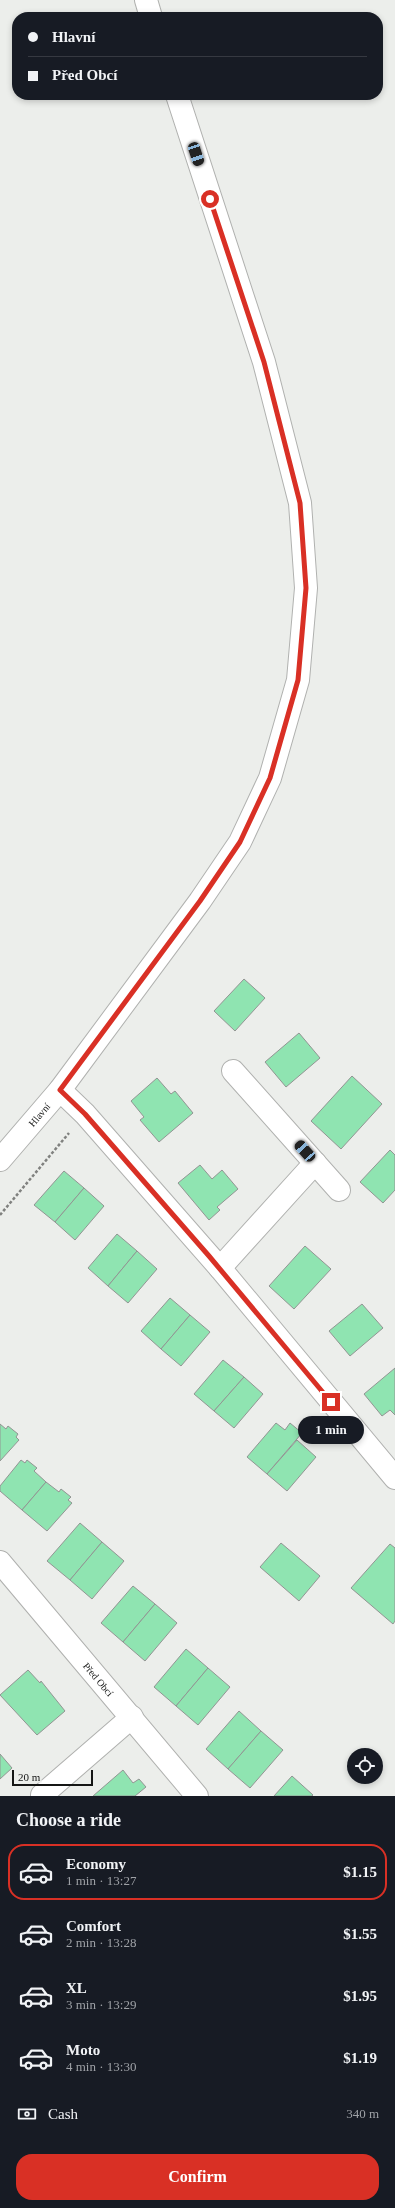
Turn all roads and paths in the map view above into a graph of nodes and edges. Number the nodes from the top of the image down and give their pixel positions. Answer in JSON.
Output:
{"nodes":[{"id":1,"x":146,"y":0,"type":"edge"},
{"id":2,"x":150,"y":12,"type":"edge"},
{"id":3,"x":179,"y":100,"type":"edge"},
{"id":4,"x":233,"y":1071,"type":"dead end"},
{"id":5,"x":60,"y":1090,"type":"junction"},
{"id":6,"x":85,"y":1114,"type":"junction"},
{"id":7,"x":0,"y":1160,"type":"edge"},
{"id":8,"x":315,"y":1163,"type":"junction"},
{"id":9,"x":339,"y":1190,"type":"dead end"},
{"id":10,"x":0,"y":1215,"type":"edge"},
{"id":11,"x":220,"y":1268,"type":"junction"},
{"id":12,"x":394,"y":1475,"type":"edge"},
{"id":13,"x":0,"y":1562,"type":"edge"},
{"id":14,"x":132,"y":1717,"type":"junction"},
{"id":15,"x":42,"y":1795,"type":"edge"},
{"id":16,"x":197,"y":1796,"type":"edge"}],
"edges":[{"from":1,"to":2,"type":"street"},
{"from":3,"to":5,"type":"street","name":"Hlavní"},
{"from":4,"to":8,"type":"street"},
{"from":5,"to":6,"type":"street"},
{"from":5,"to":7,"type":"street","name":"Hlavní"},
{"from":6,"to":10,"type":"path"},
{"from":6,"to":11,"type":"street"},
{"from":8,"to":9,"type":"street"},
{"from":8,"to":11,"type":"street"},
{"from":11,"to":12,"type":"street"},
{"from":13,"to":14,"type":"street","name":"Před Obcí"},
{"from":14,"to":15,"type":"street"},
{"from":14,"to":16,"type":"street","name":"Před Obcí"}]}
